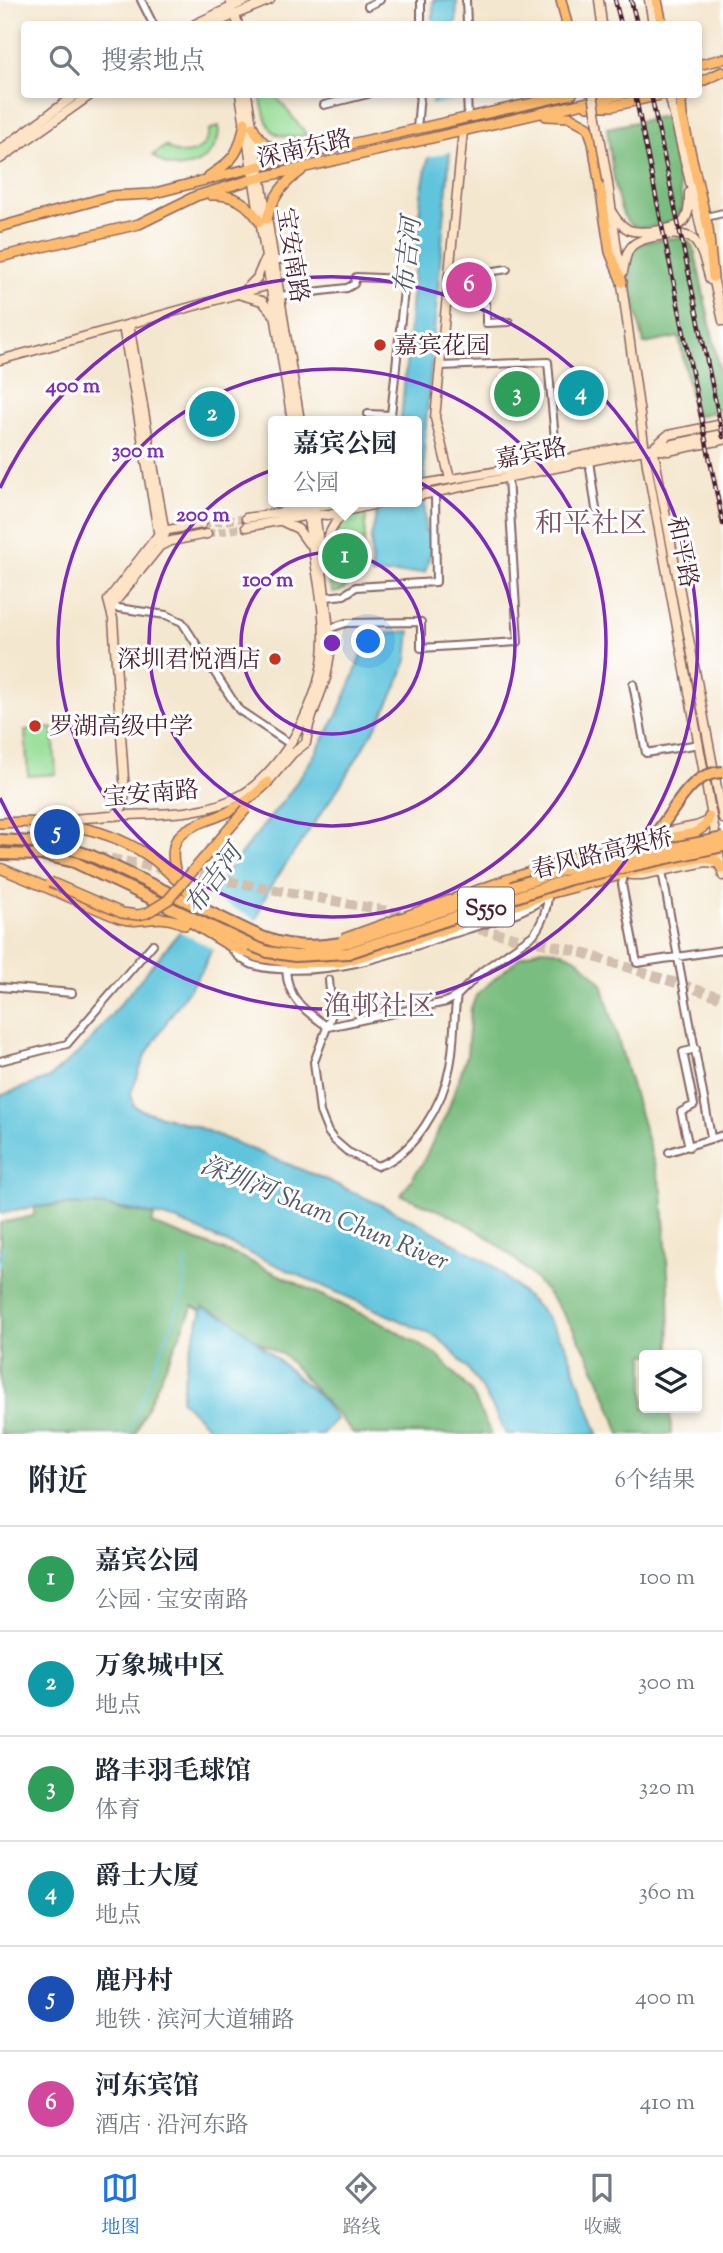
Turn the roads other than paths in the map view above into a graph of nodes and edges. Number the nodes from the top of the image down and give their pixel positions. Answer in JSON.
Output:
{"nodes":[{"id":1,"x":141,"y":0,"type":"edge"},
{"id":2,"x":220,"y":0,"type":"edge"},
{"id":3,"x":247,"y":0,"type":"edge"},
{"id":4,"x":271,"y":0,"type":"edge"},
{"id":5,"x":380,"y":0,"type":"edge"},
{"id":6,"x":421,"y":0,"type":"edge"},
{"id":7,"x":466,"y":0,"type":"edge"},
{"id":8,"x":561,"y":0,"type":"edge"},
{"id":9,"x":599,"y":0,"type":"edge"},
{"id":10,"x":649,"y":0,"type":"edge"},
{"id":11,"x":657,"y":0,"type":"edge"},
{"id":12,"x":368,"y":6,"type":"dead end"},
{"id":13,"x":233,"y":7,"type":"edge"},
{"id":14,"x":225,"y":18,"type":"edge"},
{"id":15,"x":152,"y":21,"type":"edge"},
{"id":16,"x":421,"y":21,"type":"edge"},
{"id":17,"x":467,"y":21,"type":"edge"},
{"id":18,"x":566,"y":21,"type":"edge"},
{"id":19,"x":602,"y":21,"type":"edge"},
{"id":20,"x":653,"y":21,"type":"edge"},
{"id":21,"x":661,"y":21,"type":"edge"},
{"id":22,"x":702,"y":59,"type":"edge"},
{"id":23,"x":723,"y":59,"type":"edge"},
{"id":24,"x":702,"y":64,"type":"edge"},
{"id":25,"x":723,"y":72,"type":"edge"},
{"id":26,"x":702,"y":77,"type":"edge"},
{"id":27,"x":702,"y":81,"type":"edge"},
{"id":28,"x":71,"y":98,"type":"edge"},
{"id":29,"x":86,"y":98,"type":"edge"},
{"id":30,"x":241,"y":98,"type":"edge"},
{"id":31,"x":248,"y":98,"type":"edge"},
{"id":32,"x":351,"y":98,"type":"edge"},
{"id":33,"x":420,"y":98,"type":"edge"},
{"id":34,"x":466,"y":98,"type":"edge"},
{"id":35,"x":545,"y":98,"type":"edge"},
{"id":36,"x":556,"y":98,"type":"edge"},
{"id":37,"x":594,"y":98,"type":"edge"},
{"id":38,"x":606,"y":98,"type":"edge"},
{"id":39,"x":649,"y":98,"type":"edge"},
{"id":40,"x":668,"y":98,"type":"edge"},
{"id":41,"x":683,"y":98,"type":"edge"},
{"id":42,"x":532,"y":104,"type":"junction"},
{"id":43,"x":324,"y":105,"type":"dead end"},
{"id":44,"x":572,"y":106,"type":"junction"},
{"id":45,"x":463,"y":119,"type":"junction"},
{"id":46,"x":515,"y":120,"type":"junction"},
{"id":47,"x":249,"y":125,"type":"junction"},
{"id":48,"x":421,"y":129,"type":"junction"},
{"id":49,"x":460,"y":132,"type":"junction"},
{"id":50,"x":0,"y":150,"type":"edge"},
{"id":51,"x":302,"y":155,"type":"junction"},
{"id":52,"x":0,"y":159,"type":"edge"},
{"id":53,"x":256,"y":167,"type":"junction"},
{"id":54,"x":306,"y":167,"type":"junction"},
{"id":55,"x":258,"y":178,"type":"junction"},
{"id":56,"x":202,"y":180,"type":"junction"},
{"id":57,"x":690,"y":181,"type":"junction"},
{"id":58,"x":196,"y":196,"type":"junction"},
{"id":59,"x":612,"y":211,"type":"junction"},
{"id":60,"x":723,"y":213,"type":"edge"},
{"id":61,"x":706,"y":217,"type":"junction"},
{"id":62,"x":264,"y":221,"type":"junction"},
{"id":63,"x":0,"y":227,"type":"edge"},
{"id":64,"x":266,"y":254,"type":"junction"},
{"id":65,"x":0,"y":257,"type":"edge"},
{"id":66,"x":295,"y":257,"type":"dead end"},
{"id":67,"x":273,"y":261,"type":"junction"},
{"id":68,"x":507,"y":269,"type":"dead end"},
{"id":69,"x":622,"y":282,"type":"junction"},
{"id":70,"x":717,"y":282,"type":"edge"},
{"id":71,"x":271,"y":285,"type":"junction"},
{"id":72,"x":235,"y":295,"type":"junction"},
{"id":73,"x":279,"y":296,"type":"junction"},
{"id":74,"x":718,"y":299,"type":"junction"},
{"id":75,"x":447,"y":302,"type":"junction"},
{"id":76,"x":479,"y":305,"type":"junction"},
{"id":77,"x":276,"y":319,"type":"junction"},
{"id":78,"x":723,"y":321,"type":"edge"},
{"id":79,"x":509,"y":322,"type":"dead end"},
{"id":80,"x":126,"y":325,"type":"junction"},
{"id":81,"x":0,"y":360,"type":"edge"},
{"id":82,"x":440,"y":366,"type":"junction"},
{"id":83,"x":368,"y":414,"type":"dead end"},
{"id":84,"x":291,"y":416,"type":"edge"},
{"id":85,"x":299,"y":416,"type":"edge"},
{"id":86,"x":723,"y":424,"type":"edge"},
{"id":87,"x":723,"y":434,"type":"edge"},
{"id":88,"x":723,"y":440,"type":"edge"},
{"id":89,"x":648,"y":447,"type":"junction"},
{"id":90,"x":557,"y":461,"type":"junction"},
{"id":91,"x":589,"y":461,"type":"junction"},
{"id":92,"x":508,"y":477,"type":"junction"},
{"id":93,"x":450,"y":479,"type":"junction"},
{"id":94,"x":422,"y":485,"type":"edge"},
{"id":95,"x":431,"y":493,"type":"junction"},
{"id":96,"x":422,"y":495,"type":"edge"},
{"id":97,"x":286,"y":507,"type":"edge"},
{"id":98,"x":360,"y":507,"type":"edge"},
{"id":99,"x":310,"y":508,"type":"edge"},
{"id":100,"x":596,"y":509,"type":"dead end"},
{"id":101,"x":161,"y":510,"type":"junction"},
{"id":102,"x":349,"y":510,"type":"junction"},
{"id":103,"x":279,"y":517,"type":"junction"},
{"id":104,"x":246,"y":522,"type":"tunnel mouth"},
{"id":105,"x":202,"y":524,"type":"tunnel mouth"},
{"id":106,"x":192,"y":526,"type":"junction"},
{"id":107,"x":207,"y":534,"type":"tunnel mouth"},
{"id":108,"x":162,"y":540,"type":"junction"},
{"id":109,"x":312,"y":551,"type":"junction"},
{"id":110,"x":323,"y":570,"type":"junction"},
{"id":111,"x":326,"y":597,"type":"junction"},
{"id":112,"x":110,"y":604,"type":"junction"},
{"id":113,"x":331,"y":628,"type":"junction"},
{"id":114,"x":633,"y":684,"type":"dead end"},
{"id":115,"x":290,"y":744,"type":"junction"},
{"id":116,"x":699,"y":744,"type":"junction"},
{"id":117,"x":723,"y":772,"type":"edge"},
{"id":118,"x":268,"y":782,"type":"junction"},
{"id":119,"x":125,"y":793,"type":"junction"},
{"id":120,"x":709,"y":803,"type":"junction"},
{"id":121,"x":143,"y":814,"type":"junction"},
{"id":122,"x":114,"y":816,"type":"junction"},
{"id":123,"x":709,"y":817,"type":"junction"},
{"id":124,"x":723,"y":819,"type":"edge"},
{"id":125,"x":35,"y":821,"type":"junction"},
{"id":126,"x":0,"y":824,"type":"edge"},
{"id":127,"x":682,"y":836,"type":"junction"},
{"id":128,"x":723,"y":838,"type":"edge"},
{"id":129,"x":0,"y":840,"type":"edge"},
{"id":130,"x":635,"y":845,"type":"junction"},
{"id":131,"x":721,"y":849,"type":"edge"},
{"id":132,"x":591,"y":853,"type":"junction"},
{"id":133,"x":0,"y":854,"type":"edge"},
{"id":134,"x":701,"y":858,"type":"junction"},
{"id":135,"x":609,"y":860,"type":"junction"},
{"id":136,"x":686,"y":860,"type":"junction"},
{"id":137,"x":543,"y":867,"type":"junction"},
{"id":138,"x":0,"y":868,"type":"edge"},
{"id":139,"x":640,"y":870,"type":"junction"},
{"id":140,"x":662,"y":871,"type":"junction"},
{"id":141,"x":722,"y":872,"type":"edge"},
{"id":142,"x":624,"y":875,"type":"junction"},
{"id":143,"x":548,"y":894,"type":"junction"},
{"id":144,"x":178,"y":907,"type":"junction"},
{"id":145,"x":153,"y":944,"type":"dead end"},
{"id":146,"x":317,"y":946,"type":"junction"},
{"id":147,"x":723,"y":950,"type":"edge"},
{"id":148,"x":678,"y":957,"type":"junction"},
{"id":149,"x":277,"y":965,"type":"junction"},
{"id":150,"x":286,"y":970,"type":"junction"},
{"id":151,"x":329,"y":980,"type":"dead end"},
{"id":152,"x":0,"y":987,"type":"edge"},
{"id":153,"x":72,"y":993,"type":"dead end"},
{"id":154,"x":457,"y":996,"type":"junction"},
{"id":155,"x":328,"y":1027,"type":"junction"},
{"id":156,"x":696,"y":1049,"type":"junction"},
{"id":157,"x":0,"y":1061,"type":"edge"},
{"id":158,"x":723,"y":1135,"type":"edge"},
{"id":159,"x":712,"y":1138,"type":"junction"},
{"id":160,"x":689,"y":1147,"type":"junction"},
{"id":161,"x":669,"y":1152,"type":"dead end"}],
"edges":[{"from":1,"to":15,"type":"street"},
{"from":2,"to":14,"type":"main road"},
{"from":3,"to":13,"type":"main road"},
{"from":4,"to":13,"type":"main road"},
{"from":5,"to":12,"type":"street"},
{"from":6,"to":16,"type":"street"},
{"from":7,"to":17,"type":"street"},
{"from":8,"to":18,"type":"main road"},
{"from":9,"to":19,"type":"main road"},
{"from":10,"to":20,"type":"main road"},
{"from":11,"to":21,"type":"main road"},
{"from":13,"to":14,"type":"main road"},
{"from":22,"to":23,"type":"main road"},
{"from":23,"to":24,"type":"main road"},
{"from":25,"to":26,"type":"main road"},
{"from":25,"to":27,"type":"main road"},
{"from":28,"to":50,"type":"main road"},
{"from":29,"to":52,"type":"main road"},
{"from":30,"to":47,"type":"main road","name":"宝安南路"},
{"from":31,"to":47,"type":"main road","name":"宝安南路"},
{"from":32,"to":43,"type":"street"},
{"from":33,"to":48,"type":"street"},
{"from":34,"to":45,"type":"street"},
{"from":35,"to":42,"type":"main road"},
{"from":36,"to":42,"type":"main road","name":"深南东路"},
{"from":37,"to":59,"type":"main road","name":"和平路","bridge":true},
{"from":38,"to":44,"type":"main road","name":"深南东路"},
{"from":39,"to":44,"type":"main road"},
{"from":40,"to":57,"type":"main road"},
{"from":41,"to":61,"type":"main road"},
{"from":42,"to":45,"type":"main road","name":"深南东路"},
{"from":44,"to":46,"type":"main road","name":"深南东路"},
{"from":45,"to":48,"type":"main road","name":"深南东路"},
{"from":46,"to":49,"type":"main road","name":"深南东路"},
{"from":46,"to":69,"type":"main road"},
{"from":47,"to":51,"type":"main road"},
{"from":47,"to":53,"type":"main road","name":"宝安南路"},
{"from":47,"to":56,"type":"main road"},
{"from":48,"to":51,"type":"main road","name":"深南东路"},
{"from":49,"to":54,"type":"main road","name":"深南东路"},
{"from":49,"to":75,"type":"main road"},
{"from":51,"to":53,"type":"main road","name":"深南东路"},
{"from":53,"to":55,"type":"main road","name":"宝安南路"},
{"from":53,"to":56,"type":"main road","name":"深南东路"},
{"from":54,"to":55,"type":"main road","name":"深南东路"},
{"from":54,"to":62,"type":"main road"},
{"from":55,"to":58,"type":"main road","name":"深南东路"},
{"from":55,"to":62,"type":"main road","name":"宝安南路"},
{"from":56,"to":63,"type":"main road","name":"深南东路"},
{"from":57,"to":59,"type":"main road"},
{"from":57,"to":70,"type":"main road"},
{"from":58,"to":62,"type":"main road"},
{"from":58,"to":65,"type":"main road","name":"深南东路"},
{"from":59,"to":69,"type":"main road","name":"和平路"},
{"from":60,"to":61,"type":"street"},
{"from":61,"to":70,"type":"main road"},
{"from":62,"to":64,"type":"main road","name":"宝安南路"},
{"from":62,"to":67,"type":"main road","name":"宝安南路"},
{"from":64,"to":71,"type":"main road","name":"宝安南路"},
{"from":64,"to":72,"type":"main road"},
{"from":66,"to":67,"type":"street"},
{"from":67,"to":73,"type":"main road","name":"宝安南路"},
{"from":68,"to":76,"type":"street"},
{"from":69,"to":74,"type":"main road"},
{"from":69,"to":89,"type":"main road","name":"和平路"},
{"from":70,"to":74,"type":"main road"},
{"from":71,"to":72,"type":"main road"},
{"from":71,"to":77,"type":"main road","name":"宝安南路"},
{"from":72,"to":77,"type":"main road"},
{"from":72,"to":80,"type":"main road"},
{"from":73,"to":83,"type":"street"},
{"from":73,"to":85,"type":"main road","name":"宝安南路"},
{"from":74,"to":78,"type":"main road"},
{"from":75,"to":76,"type":"street"},
{"from":75,"to":82,"type":"main road"},
{"from":76,"to":79,"type":"street"},
{"from":77,"to":84,"type":"main road","name":"宝安南路"},
{"from":80,"to":81,"type":"main road"},
{"from":80,"to":101,"type":"main road"},
{"from":80,"to":108,"type":"main road"},
{"from":82,"to":90,"type":"street"},
{"from":82,"to":93,"type":"main road"},
{"from":86,"to":89,"type":"main road","name":"嘉宾路"},
{"from":87,"to":89,"type":"main road","name":"嘉宾路"},
{"from":88,"to":89,"type":"main road","name":"嘉宾路"},
{"from":89,"to":90,"type":"main road","name":"嘉宾路"},
{"from":89,"to":91,"type":"main road","name":"嘉宾路"},
{"from":89,"to":116,"type":"main road","name":"和平路"},
{"from":89,"to":124,"type":"main road","name":"和平路"},
{"from":90,"to":93,"type":"main road","name":"嘉宾路"},
{"from":91,"to":92,"type":"main road","name":"嘉宾路"},
{"from":91,"to":100,"type":"street"},
{"from":92,"to":95,"type":"main road","name":"嘉宾路"},
{"from":92,"to":113,"type":"street"},
{"from":93,"to":94,"type":"main road","name":"嘉宾路"},
{"from":95,"to":96,"type":"main road","name":"嘉宾路"},
{"from":95,"to":111,"type":"street"},
{"from":97,"to":103,"type":"main road"},
{"from":98,"to":102,"type":"main road"},
{"from":99,"to":102,"type":"main road"},
{"from":99,"to":103,"type":"main road"},
{"from":99,"to":109,"type":"main road","name":"宝安南路"},
{"from":99,"to":110,"type":"main road"},
{"from":101,"to":106,"type":"main road"},
{"from":101,"to":108,"type":"main road"},
{"from":102,"to":110,"type":"main road"},
{"from":103,"to":104,"type":"main road"},
{"from":103,"to":109,"type":"main road"},
{"from":105,"to":106,"type":"main road"},
{"from":106,"to":108,"type":"main road"},
{"from":107,"to":108,"type":"main road"},
{"from":108,"to":112,"type":"main road"},
{"from":109,"to":115,"type":"main road","name":"宝安南路"},
{"from":110,"to":111,"type":"main road"},
{"from":111,"to":113,"type":"main road"},
{"from":112,"to":115,"type":"street"},
{"from":112,"to":119,"type":"main road"},
{"from":113,"to":118,"type":"main road"},
{"from":114,"to":116,"type":"street"},
{"from":115,"to":121,"type":"main road","name":"宝安南路"},
{"from":116,"to":120,"type":"main road","name":"和平路"},
{"from":117,"to":135,"type":"highway","bridge":true},
{"from":118,"to":138,"type":"main road","bridge":true},
{"from":118,"to":144,"type":"main road"},
{"from":119,"to":121,"type":"main road"},
{"from":119,"to":122,"type":"main road"},
{"from":120,"to":123,"type":"main road"},
{"from":120,"to":131,"type":"main road","name":"和平路"},
{"from":121,"to":122,"type":"main road","name":"宝安南路"},
{"from":122,"to":125,"type":"main road","name":"宝安南路"},
{"from":123,"to":127,"type":"main road"},
{"from":123,"to":132,"type":"main road"},
{"from":125,"to":126,"type":"main road"},
{"from":125,"to":144,"type":"main road"},
{"from":127,"to":130,"type":"main road"},
{"from":127,"to":136,"type":"main road"},
{"from":128,"to":135,"type":"highway","name":"春风路高架桥","number":"S550","bridge":true},
{"from":129,"to":144,"type":"highway","number":"S550"},
{"from":130,"to":132,"type":"main road"},
{"from":130,"to":139,"type":"main road"},
{"from":131,"to":134,"type":"main road"},
{"from":131,"to":141,"type":"main road","name":"和平路"},
{"from":131,"to":144,"type":"highway","name":"春风路高架桥","number":"S550","bridge":true},
{"from":132,"to":137,"type":"main road"},
{"from":133,"to":144,"type":"highway","number":"S550"},
{"from":134,"to":136,"type":"main road"},
{"from":134,"to":141,"type":"main road"},
{"from":135,"to":146,"type":"highway","name":"春风路高架桥","number":"S550","bridge":true},
{"from":136,"to":139,"type":"main road"},
{"from":137,"to":143,"type":"street"},
{"from":137,"to":146,"type":"main road","bridge":true},
{"from":138,"to":144,"type":"main road"},
{"from":139,"to":142,"type":"main road"},
{"from":140,"to":141,"type":"main road"},
{"from":140,"to":142,"type":"main road"},
{"from":140,"to":148,"type":"street"},
{"from":142,"to":143,"type":"main road"},
{"from":142,"to":148,"type":"street"},
{"from":143,"to":149,"type":"main road"},
{"from":143,"to":150,"type":"street"},
{"from":143,"to":154,"type":"street"},
{"from":144,"to":146,"type":"highway","name":"春风路高架桥","number":"S550","bridge":true},
{"from":144,"to":149,"type":"main road"},
{"from":145,"to":157,"type":"street"},
{"from":147,"to":148,"type":"street"},
{"from":148,"to":156,"type":"street"},
{"from":149,"to":150,"type":"street"},
{"from":150,"to":155,"type":"street"},
{"from":151,"to":155,"type":"street"},
{"from":152,"to":153,"type":"street"},
{"from":154,"to":155,"type":"street"},
{"from":154,"to":155,"type":"street"},
{"from":156,"to":159,"type":"street"},
{"from":156,"to":160,"type":"street"},
{"from":158,"to":159,"type":"street"},
{"from":159,"to":160,"type":"street"},
{"from":160,"to":161,"type":"street"}]}
